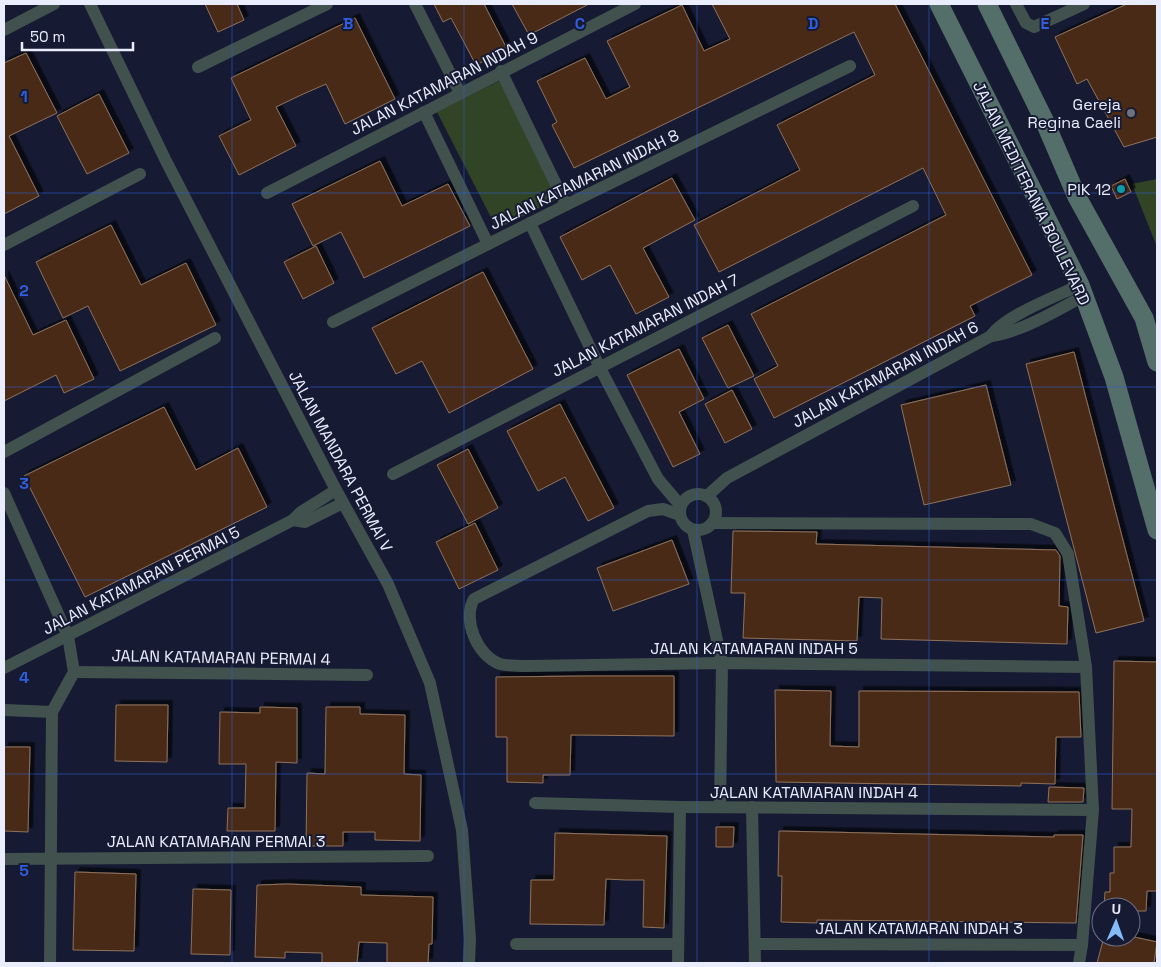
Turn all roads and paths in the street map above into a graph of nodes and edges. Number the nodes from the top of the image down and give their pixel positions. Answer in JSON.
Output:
{"nodes":[{"id":1,"x":54,"y":4,"type":"edge"},
{"id":2,"x":90,"y":4,"type":"edge"},
{"id":3,"x":327,"y":4,"type":"edge"},
{"id":4,"x":415,"y":4,"type":"edge"},
{"id":5,"x":635,"y":4,"type":"edge"},
{"id":6,"x":940,"y":4,"type":"edge"},
{"id":7,"x":987,"y":4,"type":"edge"},
{"id":8,"x":1016,"y":4,"type":"edge"},
{"id":9,"x":1084,"y":4,"type":"edge"},
{"id":10,"x":4,"y":30,"type":"edge"},
{"id":11,"x":850,"y":66,"type":"dead end"},
{"id":12,"x":198,"y":67,"type":"dead end"},
{"id":13,"x":501,"y":71,"type":"junction"},
{"id":14,"x":460,"y":93,"type":"junction"},
{"id":15,"x":424,"y":112,"type":"junction"},
{"id":16,"x":140,"y":174,"type":"dead end"},
{"id":17,"x":268,"y":192,"type":"dead end"},
{"id":18,"x":566,"y":205,"type":"junction"},
{"id":19,"x":913,"y":206,"type":"dead end"},
{"id":20,"x":530,"y":223,"type":"junction"},
{"id":21,"x":488,"y":244,"type":"junction"},
{"id":22,"x":4,"y":245,"type":"edge"},
{"id":23,"x":1082,"y":290,"type":"junction"},
{"id":24,"x":333,"y":322,"type":"dead end"},
{"id":25,"x":215,"y":338,"type":"dead end"},
{"id":26,"x":1157,"y":362,"type":"edge"},
{"id":27,"x":599,"y":366,"type":"junction"},
{"id":28,"x":4,"y":452,"type":"edge"},
{"id":29,"x":393,"y":474,"type":"dead end"},
{"id":30,"x":336,"y":490,"type":"junction"},
{"id":31,"x":4,"y":493,"type":"edge"},
{"id":32,"x":707,"y":496,"type":"junction"},
{"id":33,"x":343,"y":503,"type":"junction"},
{"id":34,"x":680,"y":510,"type":"junction"},
{"id":35,"x":293,"y":520,"type":"junction"},
{"id":36,"x":712,"y":523,"type":"junction"},
{"id":37,"x":693,"y":530,"type":"junction"},
{"id":38,"x":1157,"y":530,"type":"edge"},
{"id":39,"x":68,"y":636,"type":"junction"},
{"id":40,"x":722,"y":663,"type":"junction"},
{"id":41,"x":1086,"y":667,"type":"junction"},
{"id":42,"x":4,"y":668,"type":"edge"},
{"id":43,"x":74,"y":672,"type":"junction"},
{"id":44,"x":367,"y":675,"type":"dead end"},
{"id":45,"x":4,"y":710,"type":"edge"},
{"id":46,"x":52,"y":712,"type":"junction"},
{"id":47,"x":535,"y":803,"type":"dead end"},
{"id":48,"x":680,"y":807,"type":"junction"},
{"id":49,"x":720,"y":807,"type":"junction"},
{"id":50,"x":752,"y":807,"type":"junction"},
{"id":51,"x":1093,"y":810,"type":"junction"},
{"id":52,"x":428,"y":856,"type":"dead end"},
{"id":53,"x":4,"y":859,"type":"edge"},
{"id":54,"x":50,"y":859,"type":"junction"},
{"id":55,"x":516,"y":944,"type":"dead end"},
{"id":56,"x":678,"y":944,"type":"junction"},
{"id":57,"x":755,"y":944,"type":"junction"},
{"id":58,"x":1082,"y":945,"type":"junction"},
{"id":59,"x":50,"y":963,"type":"edge"},
{"id":60,"x":469,"y":963,"type":"edge"},
{"id":61,"x":678,"y":963,"type":"edge"},
{"id":62,"x":755,"y":963,"type":"edge"},
{"id":63,"x":1079,"y":963,"type":"edge"}],
"edges":[{"from":1,"to":10,"type":"street"},
{"from":2,"to":30,"type":"street","name":"JALAN MANDARA PERMAI V"},
{"from":3,"to":12,"type":"street"},
{"from":4,"to":14,"type":"street"},
{"from":5,"to":13,"type":"street","name":"JALAN KATAMARAN INDAH 9"},
{"from":6,"to":23,"type":"street","name":"JALAN MEDITERANIA BOULEVARD"},
{"from":7,"to":26,"type":"street"},
{"from":8,"to":9,"type":"street"},
{"from":11,"to":18,"type":"street","name":"JALAN KATAMARAN INDAH 8"},
{"from":13,"to":14,"type":"street","name":"JALAN KATAMARAN INDAH 9"},
{"from":13,"to":18,"type":"street"},
{"from":14,"to":15,"type":"street","name":"JALAN KATAMARAN INDAH 9"},
{"from":15,"to":17,"type":"street","name":"JALAN KATAMARAN INDAH 9"},
{"from":15,"to":21,"type":"street"},
{"from":16,"to":22,"type":"street"},
{"from":18,"to":20,"type":"street","name":"JALAN KATAMARAN INDAH 8"},
{"from":19,"to":27,"type":"street","name":"JALAN KATAMARAN INDAH 7"},
{"from":20,"to":21,"type":"street","name":"JALAN KATAMARAN INDAH 8"},
{"from":20,"to":27,"type":"street"},
{"from":21,"to":24,"type":"street","name":"JALAN KATAMARAN INDAH 8"},
{"from":23,"to":32,"type":"street","name":"JALAN KATAMARAN INDAH 6"},
{"from":23,"to":38,"type":"street","name":"JALAN MEDITERANIA BOULEVARD"},
{"from":25,"to":28,"type":"street"},
{"from":27,"to":29,"type":"street","name":"JALAN KATAMARAN INDAH 7"},
{"from":27,"to":34,"type":"street"},
{"from":30,"to":33,"type":"street","name":"JALAN MANDARA PERMAI V"},
{"from":30,"to":35,"type":"street","name":"JALAN KATAMARAN PERMAI 5"},
{"from":31,"to":39,"type":"street"},
{"from":32,"to":34,"type":"street"},
{"from":32,"to":36,"type":"street"},
{"from":33,"to":35,"type":"street","name":"JALAN KATAMARAN PERMAI 5"},
{"from":33,"to":60,"type":"street","name":"JALAN MANDARA PERMAI V"},
{"from":34,"to":37,"type":"street"},
{"from":34,"to":40,"type":"street","name":"JALAN KATAMARAN INDAH 5"},
{"from":35,"to":39,"type":"street","name":"JALAN KATAMARAN PERMAI 5"},
{"from":36,"to":37,"type":"street"},
{"from":36,"to":41,"type":"street"},
{"from":37,"to":40,"type":"street"},
{"from":39,"to":42,"type":"street","name":"JALAN KATAMARAN PERMAI 5"},
{"from":39,"to":43,"type":"street"},
{"from":40,"to":41,"type":"street","name":"JALAN KATAMARAN INDAH 5"},
{"from":40,"to":49,"type":"street"},
{"from":41,"to":51,"type":"street"},
{"from":43,"to":44,"type":"street","name":"JALAN KATAMARAN PERMAI 4"},
{"from":43,"to":46,"type":"street"},
{"from":45,"to":46,"type":"street"},
{"from":46,"to":54,"type":"street"},
{"from":47,"to":48,"type":"street","name":"JALAN KATAMARAN INDAH 4"},
{"from":48,"to":49,"type":"street","name":"JALAN KATAMARAN INDAH 4"},
{"from":48,"to":56,"type":"street"},
{"from":49,"to":50,"type":"street","name":"JALAN KATAMARAN INDAH 4"},
{"from":50,"to":51,"type":"street","name":"JALAN KATAMARAN INDAH 4"},
{"from":50,"to":57,"type":"street"},
{"from":51,"to":58,"type":"street"},
{"from":52,"to":54,"type":"street","name":"JALAN KATAMARAN PERMAI 3"},
{"from":53,"to":54,"type":"street","name":"JALAN KATAMARAN PERMAI 3"},
{"from":54,"to":59,"type":"street"},
{"from":55,"to":56,"type":"street"},
{"from":56,"to":61,"type":"street"},
{"from":57,"to":58,"type":"street","name":"JALAN KATAMARAN INDAH 3"},
{"from":57,"to":62,"type":"street"},
{"from":58,"to":63,"type":"street"}]}
